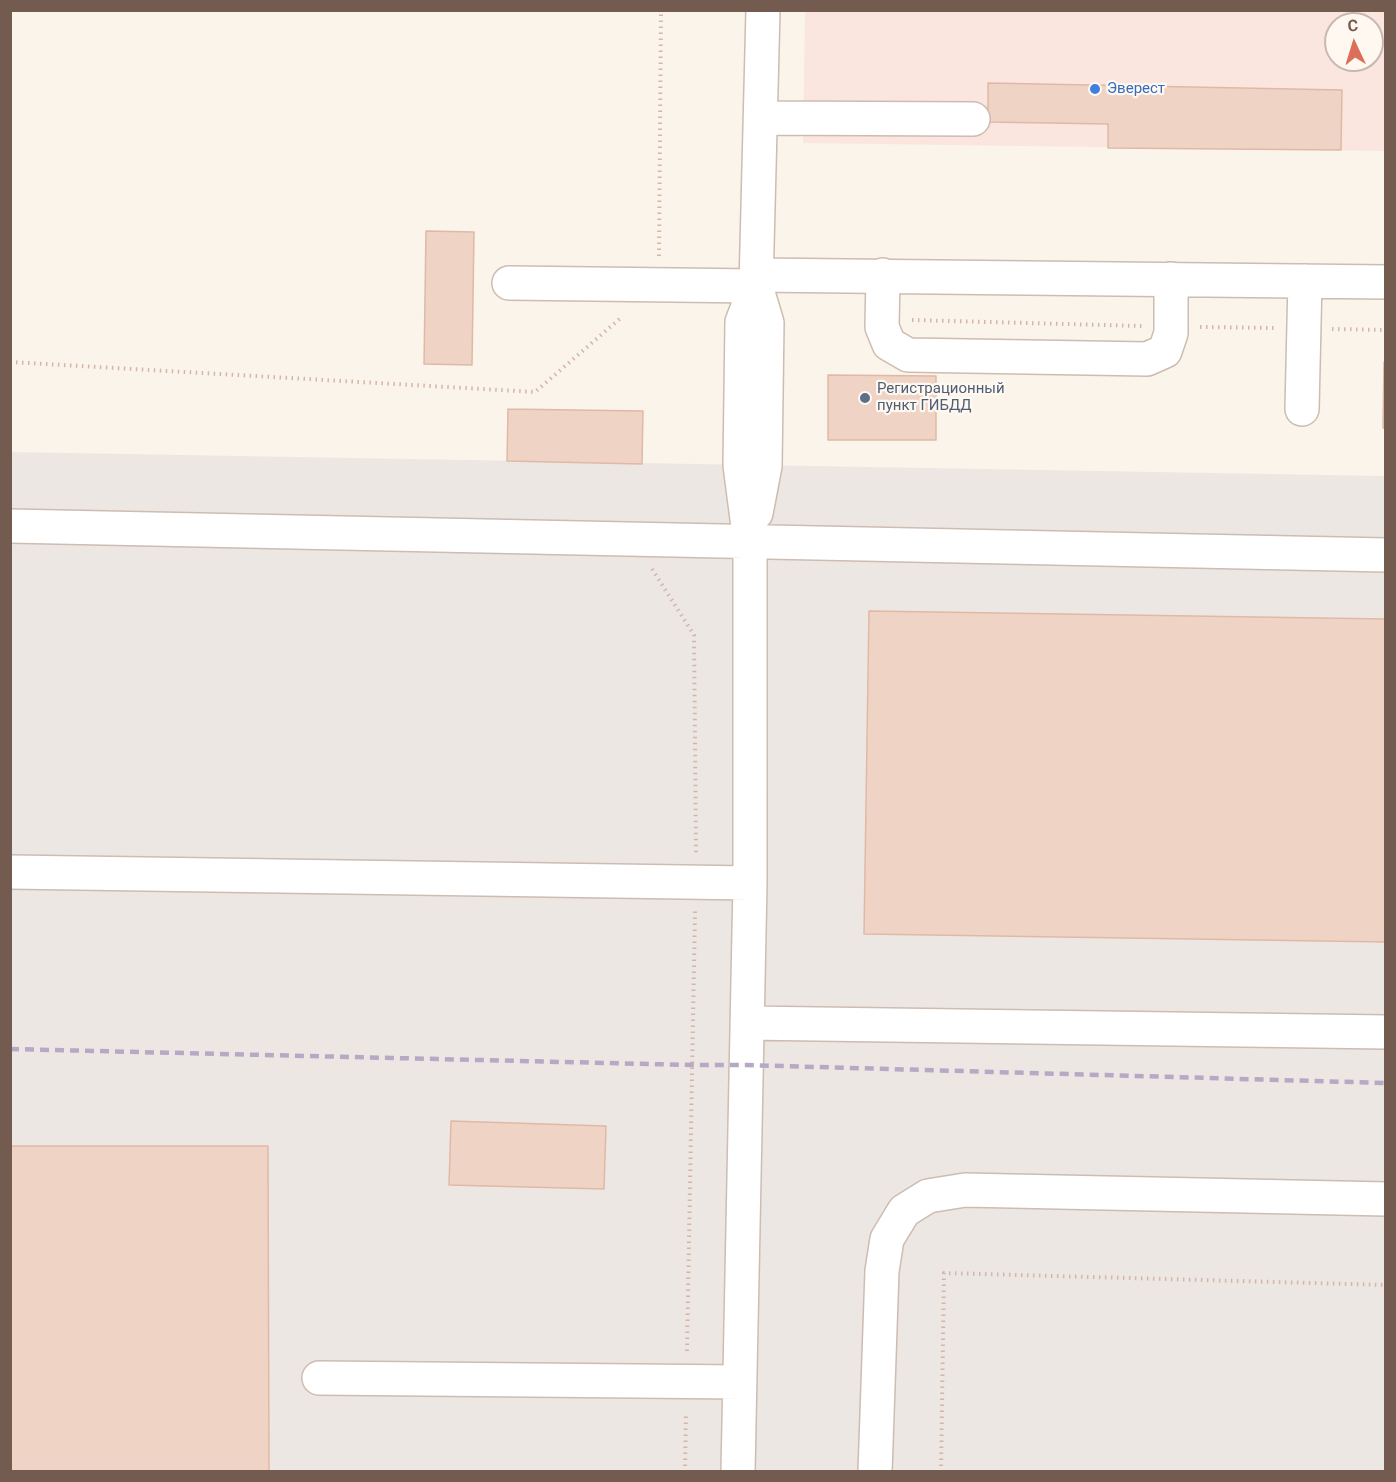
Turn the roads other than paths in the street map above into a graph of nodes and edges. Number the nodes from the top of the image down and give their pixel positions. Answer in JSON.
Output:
{"nodes":[{"id":1,"x":763,"y":10,"type":"edge"},
{"id":2,"x":760,"y":118,"type":"junction"},
{"id":3,"x":973,"y":119,"type":"dead end"},
{"id":4,"x":884,"y":275,"type":"junction"},
{"id":5,"x":1171,"y":279,"type":"junction"},
{"id":6,"x":756,"y":281,"type":"junction"},
{"id":7,"x":1305,"y":281,"type":"junction"},
{"id":8,"x":1386,"y":282,"type":"edge"},
{"id":9,"x":509,"y":283,"type":"dead end"},
{"id":10,"x":1302,"y":409,"type":"dead end"},
{"id":11,"x":10,"y":526,"type":"edge"},
{"id":12,"x":750,"y":542,"type":"junction"},
{"id":13,"x":1386,"y":555,"type":"edge"},
{"id":14,"x":10,"y":872,"type":"edge"},
{"id":15,"x":750,"y":883,"type":"junction"},
{"id":16,"x":747,"y":1023,"type":"junction"},
{"id":17,"x":1386,"y":1032,"type":"edge"},
{"id":18,"x":1386,"y":1199,"type":"edge"},
{"id":19,"x":319,"y":1378,"type":"dead end"},
{"id":20,"x":740,"y":1382,"type":"junction"},
{"id":21,"x":738,"y":1472,"type":"edge"},
{"id":22,"x":875,"y":1472,"type":"edge"}],
"edges":[{"from":1,"to":2,"type":"lane"},
{"from":2,"to":3,"type":"lane"},
{"from":2,"to":6,"type":"lane"},
{"from":4,"to":5,"type":"lane"},
{"from":4,"to":5,"type":"lane"},
{"from":4,"to":6,"type":"lane"},
{"from":5,"to":7,"type":"lane"},
{"from":6,"to":9,"type":"lane"},
{"from":6,"to":12,"type":"lane"},
{"from":7,"to":8,"type":"lane"},
{"from":7,"to":10,"type":"lane"},
{"from":11,"to":12,"type":"lane"},
{"from":12,"to":13,"type":"lane"},
{"from":12,"to":15,"type":"lane"},
{"from":14,"to":15,"type":"lane"},
{"from":15,"to":16,"type":"lane"},
{"from":16,"to":17,"type":"lane"},
{"from":16,"to":20,"type":"lane"},
{"from":18,"to":22,"type":"lane"},
{"from":19,"to":20,"type":"lane"},
{"from":20,"to":21,"type":"lane"}]}
